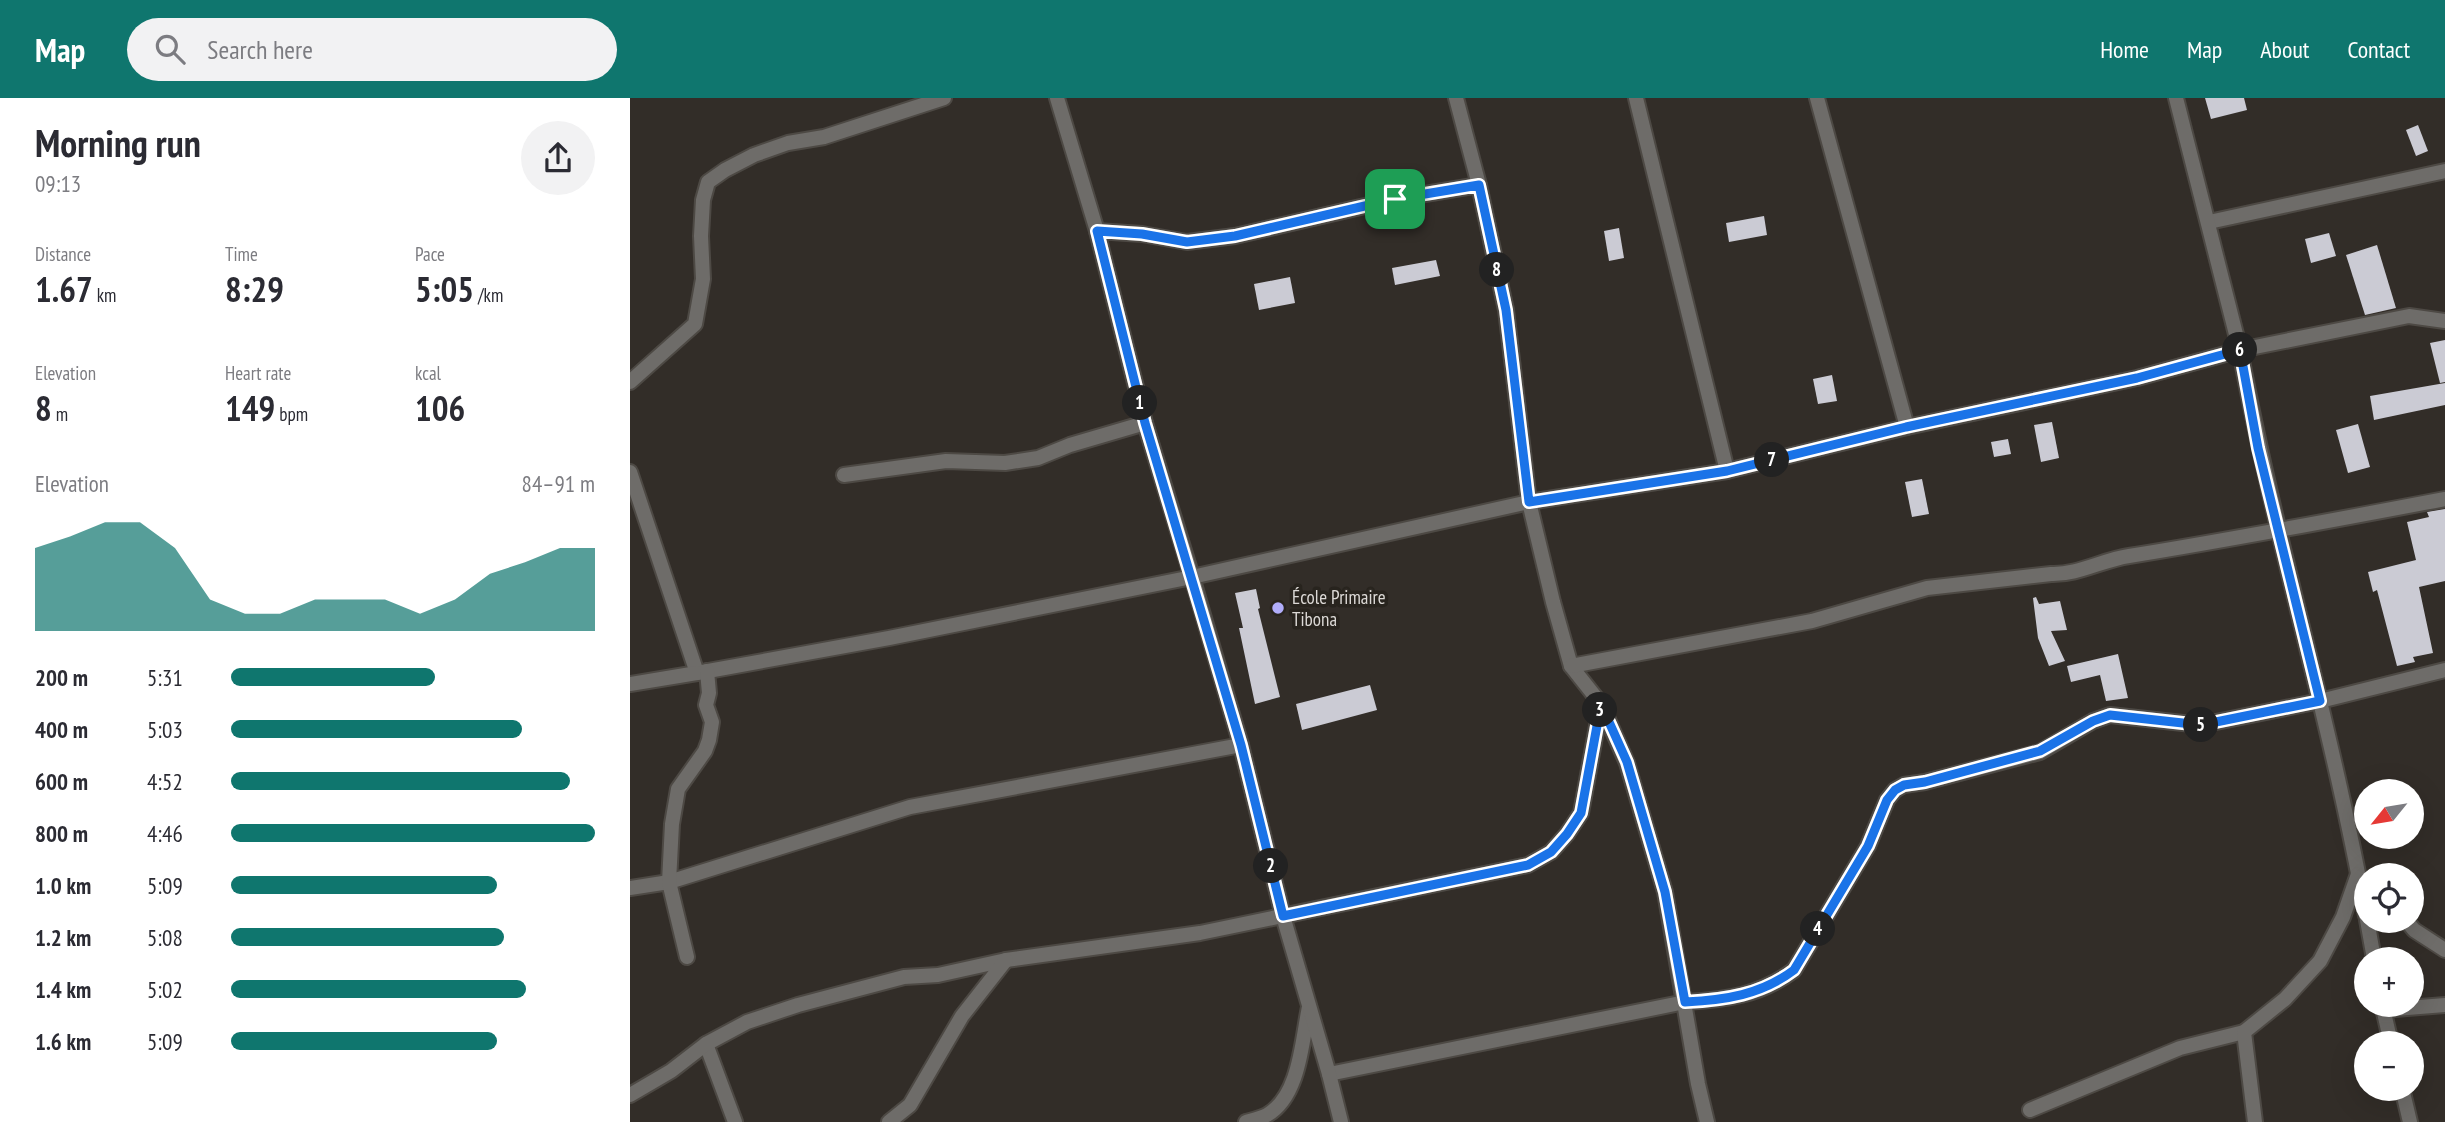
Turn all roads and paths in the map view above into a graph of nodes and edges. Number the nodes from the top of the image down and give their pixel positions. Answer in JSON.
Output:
{"nodes":[{"id":1,"x":944,"y":98,"type":"edge"},
{"id":2,"x":1057,"y":98,"type":"edge"},
{"id":3,"x":1456,"y":98,"type":"edge"},
{"id":4,"x":1636,"y":98,"type":"edge"},
{"id":5,"x":1817,"y":98,"type":"edge"},
{"id":6,"x":2176,"y":98,"type":"edge"},
{"id":7,"x":2445,"y":171,"type":"edge"},
{"id":8,"x":1479,"y":185,"type":"junction"},
{"id":9,"x":2209,"y":222,"type":"junction"},
{"id":10,"x":1097,"y":231,"type":"junction"},
{"id":11,"x":2445,"y":309,"type":"edge"},
{"id":12,"x":2409,"y":316,"type":"junction"},
{"id":13,"x":2445,"y":321,"type":"edge"},
{"id":14,"x":2240,"y":350,"type":"junction"},
{"id":15,"x":630,"y":382,"type":"edge"},
{"id":16,"x":1145,"y":423,"type":"junction"},
{"id":17,"x":1906,"y":427,"type":"junction"},
{"id":18,"x":1727,"y":471,"type":"junction"},
{"id":19,"x":630,"y":472,"type":"edge"},
{"id":20,"x":844,"y":475,"type":"dead end"},
{"id":21,"x":2445,"y":499,"type":"edge"},
{"id":22,"x":1529,"y":502,"type":"junction"},
{"id":23,"x":2279,"y":531,"type":"junction"},
{"id":24,"x":1192,"y":577,"type":"junction"},
{"id":25,"x":1571,"y":666,"type":"junction"},
{"id":26,"x":2445,"y":670,"type":"edge"},
{"id":27,"x":702,"y":672,"type":"junction"},
{"id":28,"x":630,"y":684,"type":"edge"},
{"id":29,"x":2320,"y":701,"type":"junction"},
{"id":30,"x":1601,"y":704,"type":"junction"},
{"id":31,"x":1241,"y":745,"type":"junction"},
{"id":32,"x":2359,"y":863,"type":"edge"},
{"id":33,"x":668,"y":882,"type":"junction"},
{"id":34,"x":630,"y":888,"type":"edge"},
{"id":35,"x":2354,"y":894,"type":"edge"},
{"id":36,"x":1283,"y":916,"type":"junction"},
{"id":37,"x":2419,"y":933,"type":"edge"},
{"id":38,"x":2445,"y":950,"type":"edge"},
{"id":39,"x":687,"y":957,"type":"dead end"},
{"id":40,"x":1006,"y":960,"type":"junction"},
{"id":41,"x":1685,"y":1002,"type":"junction"},
{"id":42,"x":1310,"y":1005,"type":"junction"},
{"id":43,"x":2445,"y":1005,"type":"edge"},
{"id":44,"x":2424,"y":1006,"type":"edge"},
{"id":45,"x":2244,"y":1032,"type":"junction"},
{"id":46,"x":706,"y":1044,"type":"junction"},
{"id":47,"x":1329,"y":1074,"type":"junction"},
{"id":48,"x":630,"y":1094,"type":"edge"},
{"id":49,"x":2405,"y":1101,"type":"edge"},
{"id":50,"x":2030,"y":1110,"type":"dead end"},
{"id":51,"x":736,"y":1122,"type":"edge"},
{"id":52,"x":889,"y":1122,"type":"edge"},
{"id":53,"x":1246,"y":1122,"type":"edge"},
{"id":54,"x":1341,"y":1122,"type":"edge"},
{"id":55,"x":1707,"y":1122,"type":"edge"},
{"id":56,"x":2255,"y":1122,"type":"edge"},
{"id":57,"x":2410,"y":1122,"type":"edge"}],
"edges":[{"from":1,"to":15,"type":"street"},
{"from":2,"to":10,"type":"street"},
{"from":3,"to":8,"type":"street"},
{"from":4,"to":18,"type":"street"},
{"from":5,"to":17,"type":"street"},
{"from":6,"to":9,"type":"street"},
{"from":7,"to":9,"type":"street"},
{"from":8,"to":10,"type":"street"},
{"from":8,"to":22,"type":"street"},
{"from":9,"to":14,"type":"street"},
{"from":10,"to":16,"type":"street"},
{"from":11,"to":12,"type":"street"},
{"from":12,"to":13,"type":"street"},
{"from":12,"to":14,"type":"street"},
{"from":14,"to":17,"type":"street"},
{"from":14,"to":23,"type":"street"},
{"from":16,"to":20,"type":"street"},
{"from":16,"to":24,"type":"street"},
{"from":17,"to":18,"type":"street"},
{"from":18,"to":22,"type":"street"},
{"from":19,"to":27,"type":"street"},
{"from":21,"to":23,"type":"street"},
{"from":22,"to":24,"type":"street"},
{"from":22,"to":25,"type":"street"},
{"from":23,"to":25,"type":"street"},
{"from":23,"to":29,"type":"street"},
{"from":24,"to":27,"type":"street"},
{"from":24,"to":31,"type":"street"},
{"from":25,"to":30,"type":"street"},
{"from":26,"to":29,"type":"street"},
{"from":27,"to":28,"type":"street"},
{"from":27,"to":33,"type":"street"},
{"from":29,"to":32,"type":"street"},
{"from":29,"to":41,"type":"street"},
{"from":30,"to":36,"type":"street"},
{"from":30,"to":41,"type":"street"},
{"from":31,"to":33,"type":"street"},
{"from":31,"to":36,"type":"street"},
{"from":33,"to":34,"type":"street"},
{"from":33,"to":39,"type":"street"},
{"from":35,"to":45,"type":"street"},
{"from":36,"to":40,"type":"street"},
{"from":36,"to":42,"type":"street"},
{"from":37,"to":38,"type":"street"},
{"from":40,"to":46,"type":"street"},
{"from":40,"to":52,"type":"street"},
{"from":41,"to":47,"type":"street"},
{"from":41,"to":55,"type":"street"},
{"from":42,"to":47,"type":"street"},
{"from":42,"to":53,"type":"street"},
{"from":43,"to":44,"type":"street"},
{"from":45,"to":50,"type":"street"},
{"from":45,"to":56,"type":"street"},
{"from":46,"to":48,"type":"street"},
{"from":46,"to":51,"type":"street"},
{"from":47,"to":54,"type":"street"},
{"from":49,"to":57,"type":"street"}]}
